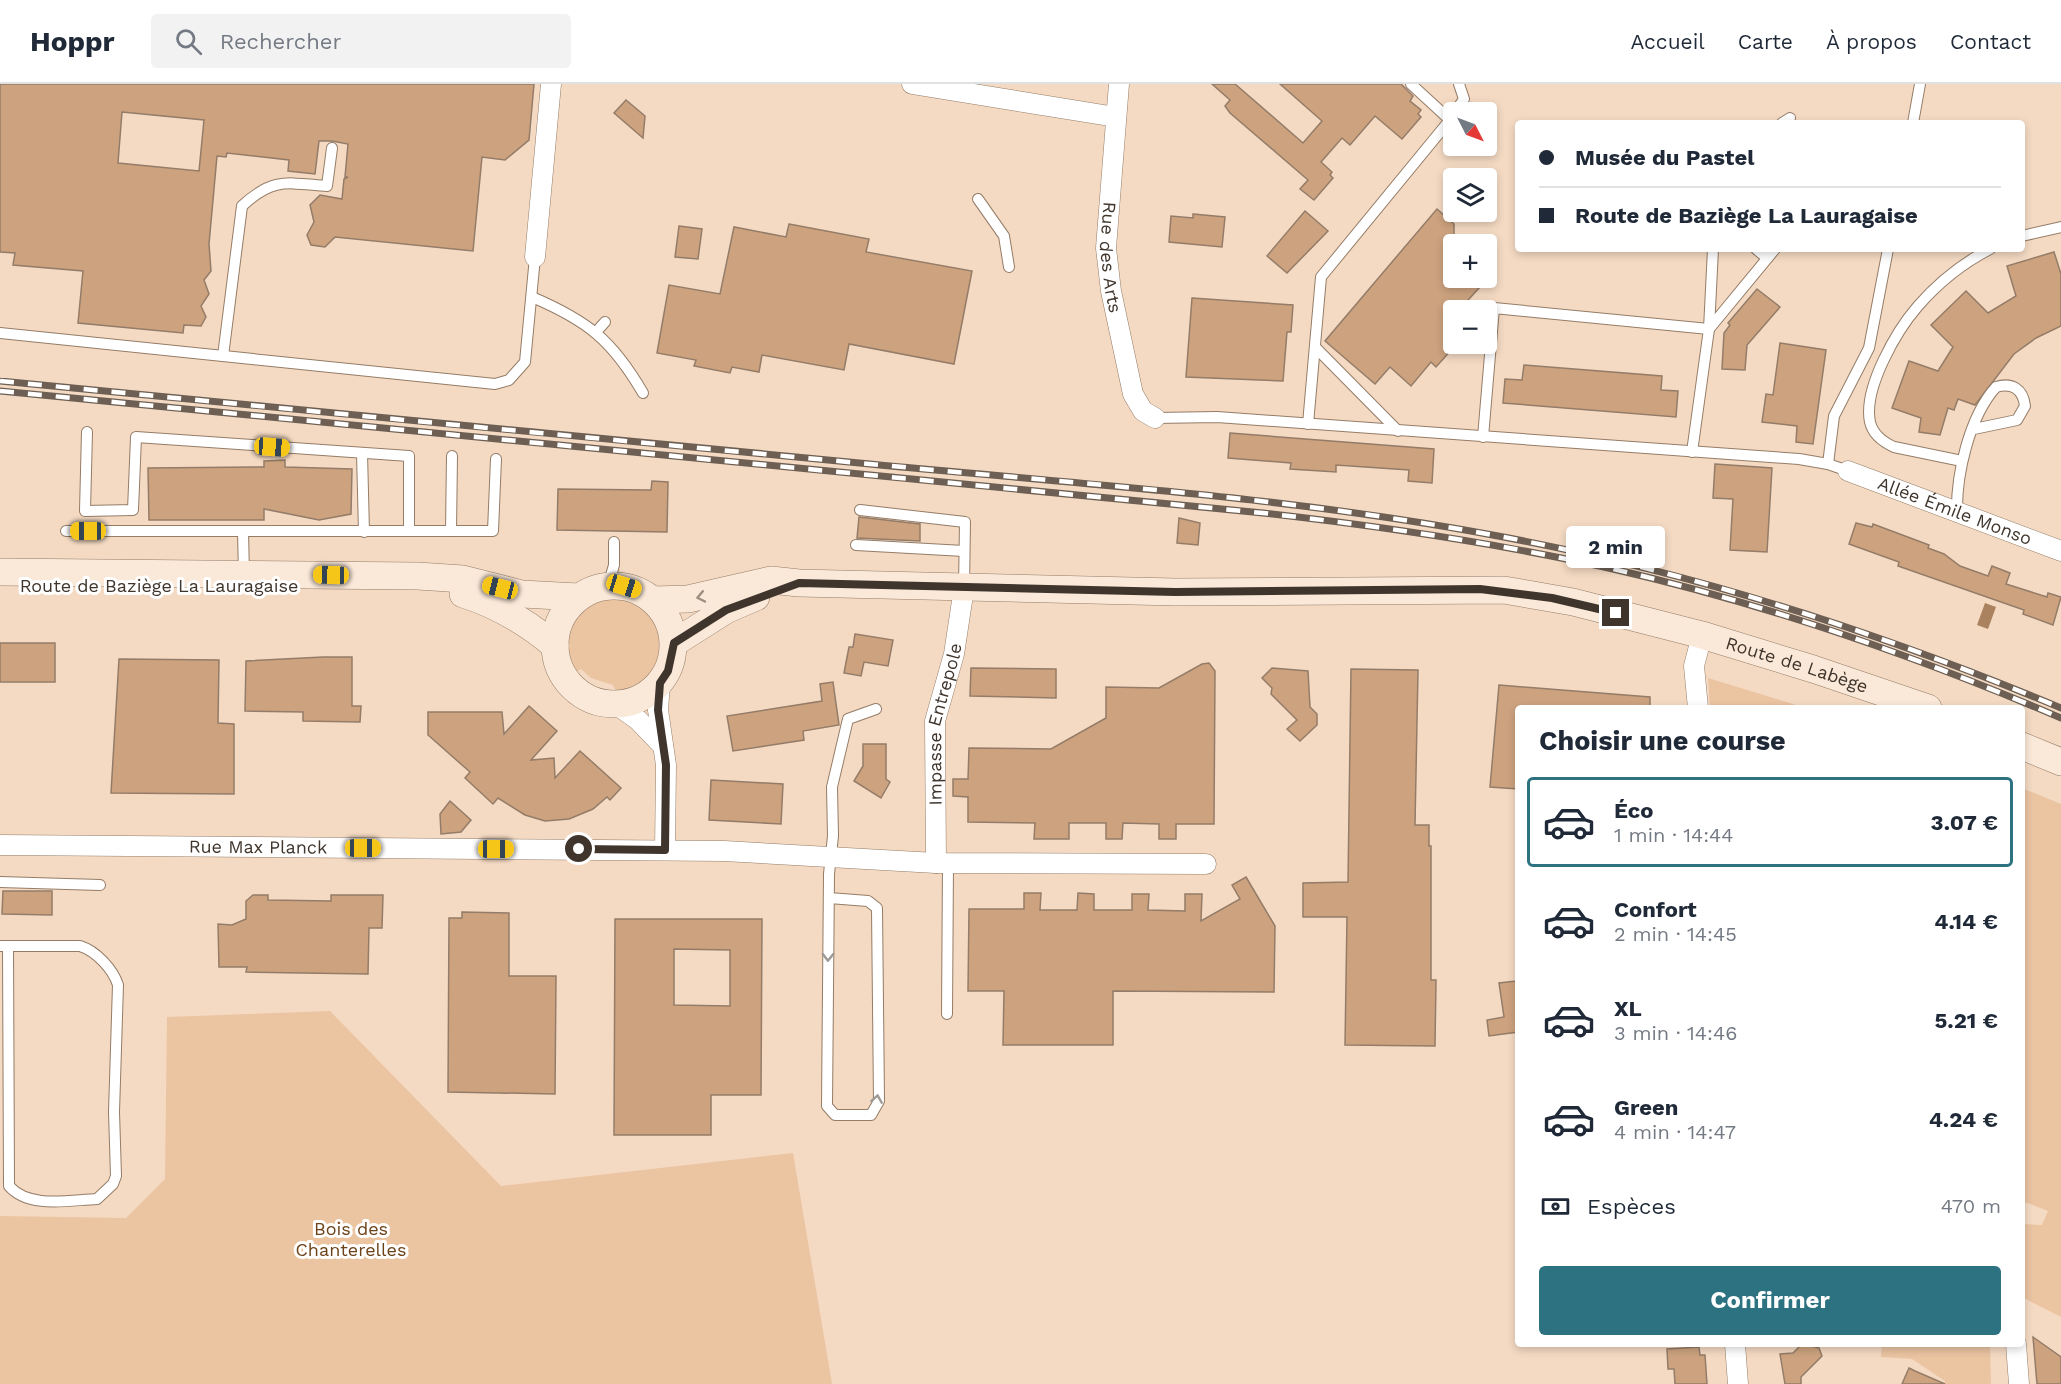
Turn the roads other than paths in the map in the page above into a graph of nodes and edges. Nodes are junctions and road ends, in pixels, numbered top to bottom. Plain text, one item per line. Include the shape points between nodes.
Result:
1 (551, 84) edge
2 (912, 84) edge
3 (1119, 84) edge
4 (1411, 84) edge
5 (1459, 84) edge
6 (1920, 84) edge
7 (1462, 102) edge
8 (1443, 108) edge
9 (1116, 117) junction
10 (1914, 120) edge
11 (1443, 128) edge
12 (332, 148) dead end
13 (978, 199) dead end
14 (2061, 227) edge
15 (2025, 235) edge
16 (1713, 252) edge
17 (1760, 252) edge
18 (1772, 252) edge
19 (1887, 252) edge
20 (1985, 252) edge
21 (535, 257) joint
22 (1767, 258) junction
23 (1009, 267) dead end
24 (532, 297) junction
25 (604, 321) dead end
26 (1709, 329) junction
27 (596, 332) junction
28 (0, 333) edge
29 (1315, 347) junction
30 (222, 356) junction
31 (643, 393) dead end
32 (1155, 418) joint
33 (1308, 424) junction
34 (1974, 429) junction
35 (1398, 431) junction
36 (87, 432) dead end
37 (1483, 437) junction
38 (1692, 452) junction
39 (362, 453) junction
40 (452, 456) dead end
41 (496, 459) dead end
42 (1962, 461) junction
43 (1828, 464) junction
44 (1848, 471) joint
45 (860, 510) dead end
46 (1957, 514) junction
47 (66, 531) dead end
48 (409, 531) junction
49 (451, 531) junction
50 (243, 532) junction
51 (364, 532) junction
52 (614, 542) dead end
53 (856, 545) dead end
54 (964, 551) junction
55 (2061, 551) edge
56 (0, 572) edge
57 (244, 574) junction
58 (799, 583) junction
59 (0, 585) edge
60 (608, 586) junction
61 (964, 588) junction
62 (578, 597) junction
63 (653, 600) junction
64 (1702, 635) junction
65 (674, 643) junction
66 (555, 646) junction
67 (660, 683) junction
68 (617, 705) junction
69 (1698, 705) edge
70 (1919, 705) edge
71 (876, 709) dead end
72 (663, 746) junction
73 (2025, 747) edge
74 (2061, 762) edge
75 (0, 845) edge
76 (665, 850) junction
77 (831, 859) junction
78 (942, 864) junction
79 (1206, 864) dead end
80 (0, 882) edge
81 (100, 885) dead end
82 (829, 898) junction
83 (4, 946) edge
84 (947, 1014) dead end
85 (4, 1020) edge
86 (4, 1076) edge
87 (1735, 1347) edge
88 (2016, 1347) edge
89 (1738, 1384) edge
90 (2019, 1384) edge

1 - 21 street
2 - 9 street
3 - 9 street, Rue des Arts
4 - 8 lane
5 - 7 lane
6 - 10 lane
9 - 32 street, Rue des Arts via 1106,248 1108,272 1133,394 1143,411
11 - 29 lane via 1322,278
12 - 30 lane via 327,186 275,183 242,206
13 - 23 lane via 1004,236
14 - 15 lane
16 - 26 lane
17 - 22 lane
18 - 22 lane
19 - 43 lane via 1869,348 1834,416
20 - 42 lane via 1958,269 1918,306 1902,328 1879,375 1869,410 1870,423 1884,442
21 - 24 lane
22 - 26 lane
24 - 27 lane via 579,319
24 - 30 lane via 525,362 509,380 495,384
25 - 27 lane
26 - 37 lane via 1494,308
26 - 38 lane
27 - 31 lane via 623,360
28 - 30 lane
29 - 33 lane
29 - 35 lane
32 - 33 lane via 1217,417
33 - 35 lane
34 - 34 lane via 1996,387 2012,385 2019,390 2025,406 2017,420
34 - 42 lane
35 - 37 lane
36 - 39 lane via 86,512 133,510 136,437
37 - 38 lane
38 - 43 lane
39 - 48 lane via 409,456
39 - 51 lane
40 - 49 lane
41 - 49 lane via 494,531
42 - 46 lane
43 - 44 lane
44 - 46 street, Allée Émile Monso
45 - 54 lane via 965,522
46 - 55 street, Allée Émile Monso
47 - 50 lane
48 - 49 lane
48 - 51 lane
50 - 51 lane
50 - 57 lane
52 - 60 lane via 614,566
53 - 54 lane
54 - 61 lane
56 - 57 main road, Route de Baziège La Lauragaise
57 - 62 main road, Route de Baziège La Lauragaise via 463,579 522,594
58 - 61 main road
58 -> 63 main road via 771,580 688,599
58 - 65 main road via 726,610
59 - 66 main road, Route de Baziège La Lauragaise via 453,591 491,603 530,625
60 - 62 main road
60 - 63 main road via 624,586
61 - 64 main road via 1197,592 1504,590 1573,602
61 - 78 street, Impasse Entrepole via 954,654 935,721
62 - 66 main road via 561,619
63 - 65 main road via 664,612
64 - 69 street via 1694,666
64 - 70 main road, Route de Labège
65 - 67 main road via 668,671
66 - 68 main road via 558,665 574,688 598,702
67 - 68 main road via 633,702
67 - 72 street via 658,710
68 - 72 street
71 - 77 lane via 853,716 846,726 831,794
72 - 76 street
73 - 74 main road
75 - 76 street, Rue Max Planck
76 - 77 street
77 - 78 street
77 - 82 lane
78 - 79 street
78 - 84 lane
80 - 81 lane
82 -> 82 lane via 827,1106 835,1115 863,1117 871,1114 879,1101 877,908 868,901
83 - 85 lane
83 - 86 lane via 80,946 90,949 115,976 116,1176 97,1199 28,1199 9,1186
85 - 86 lane
87 - 89 street
88 - 90 street

